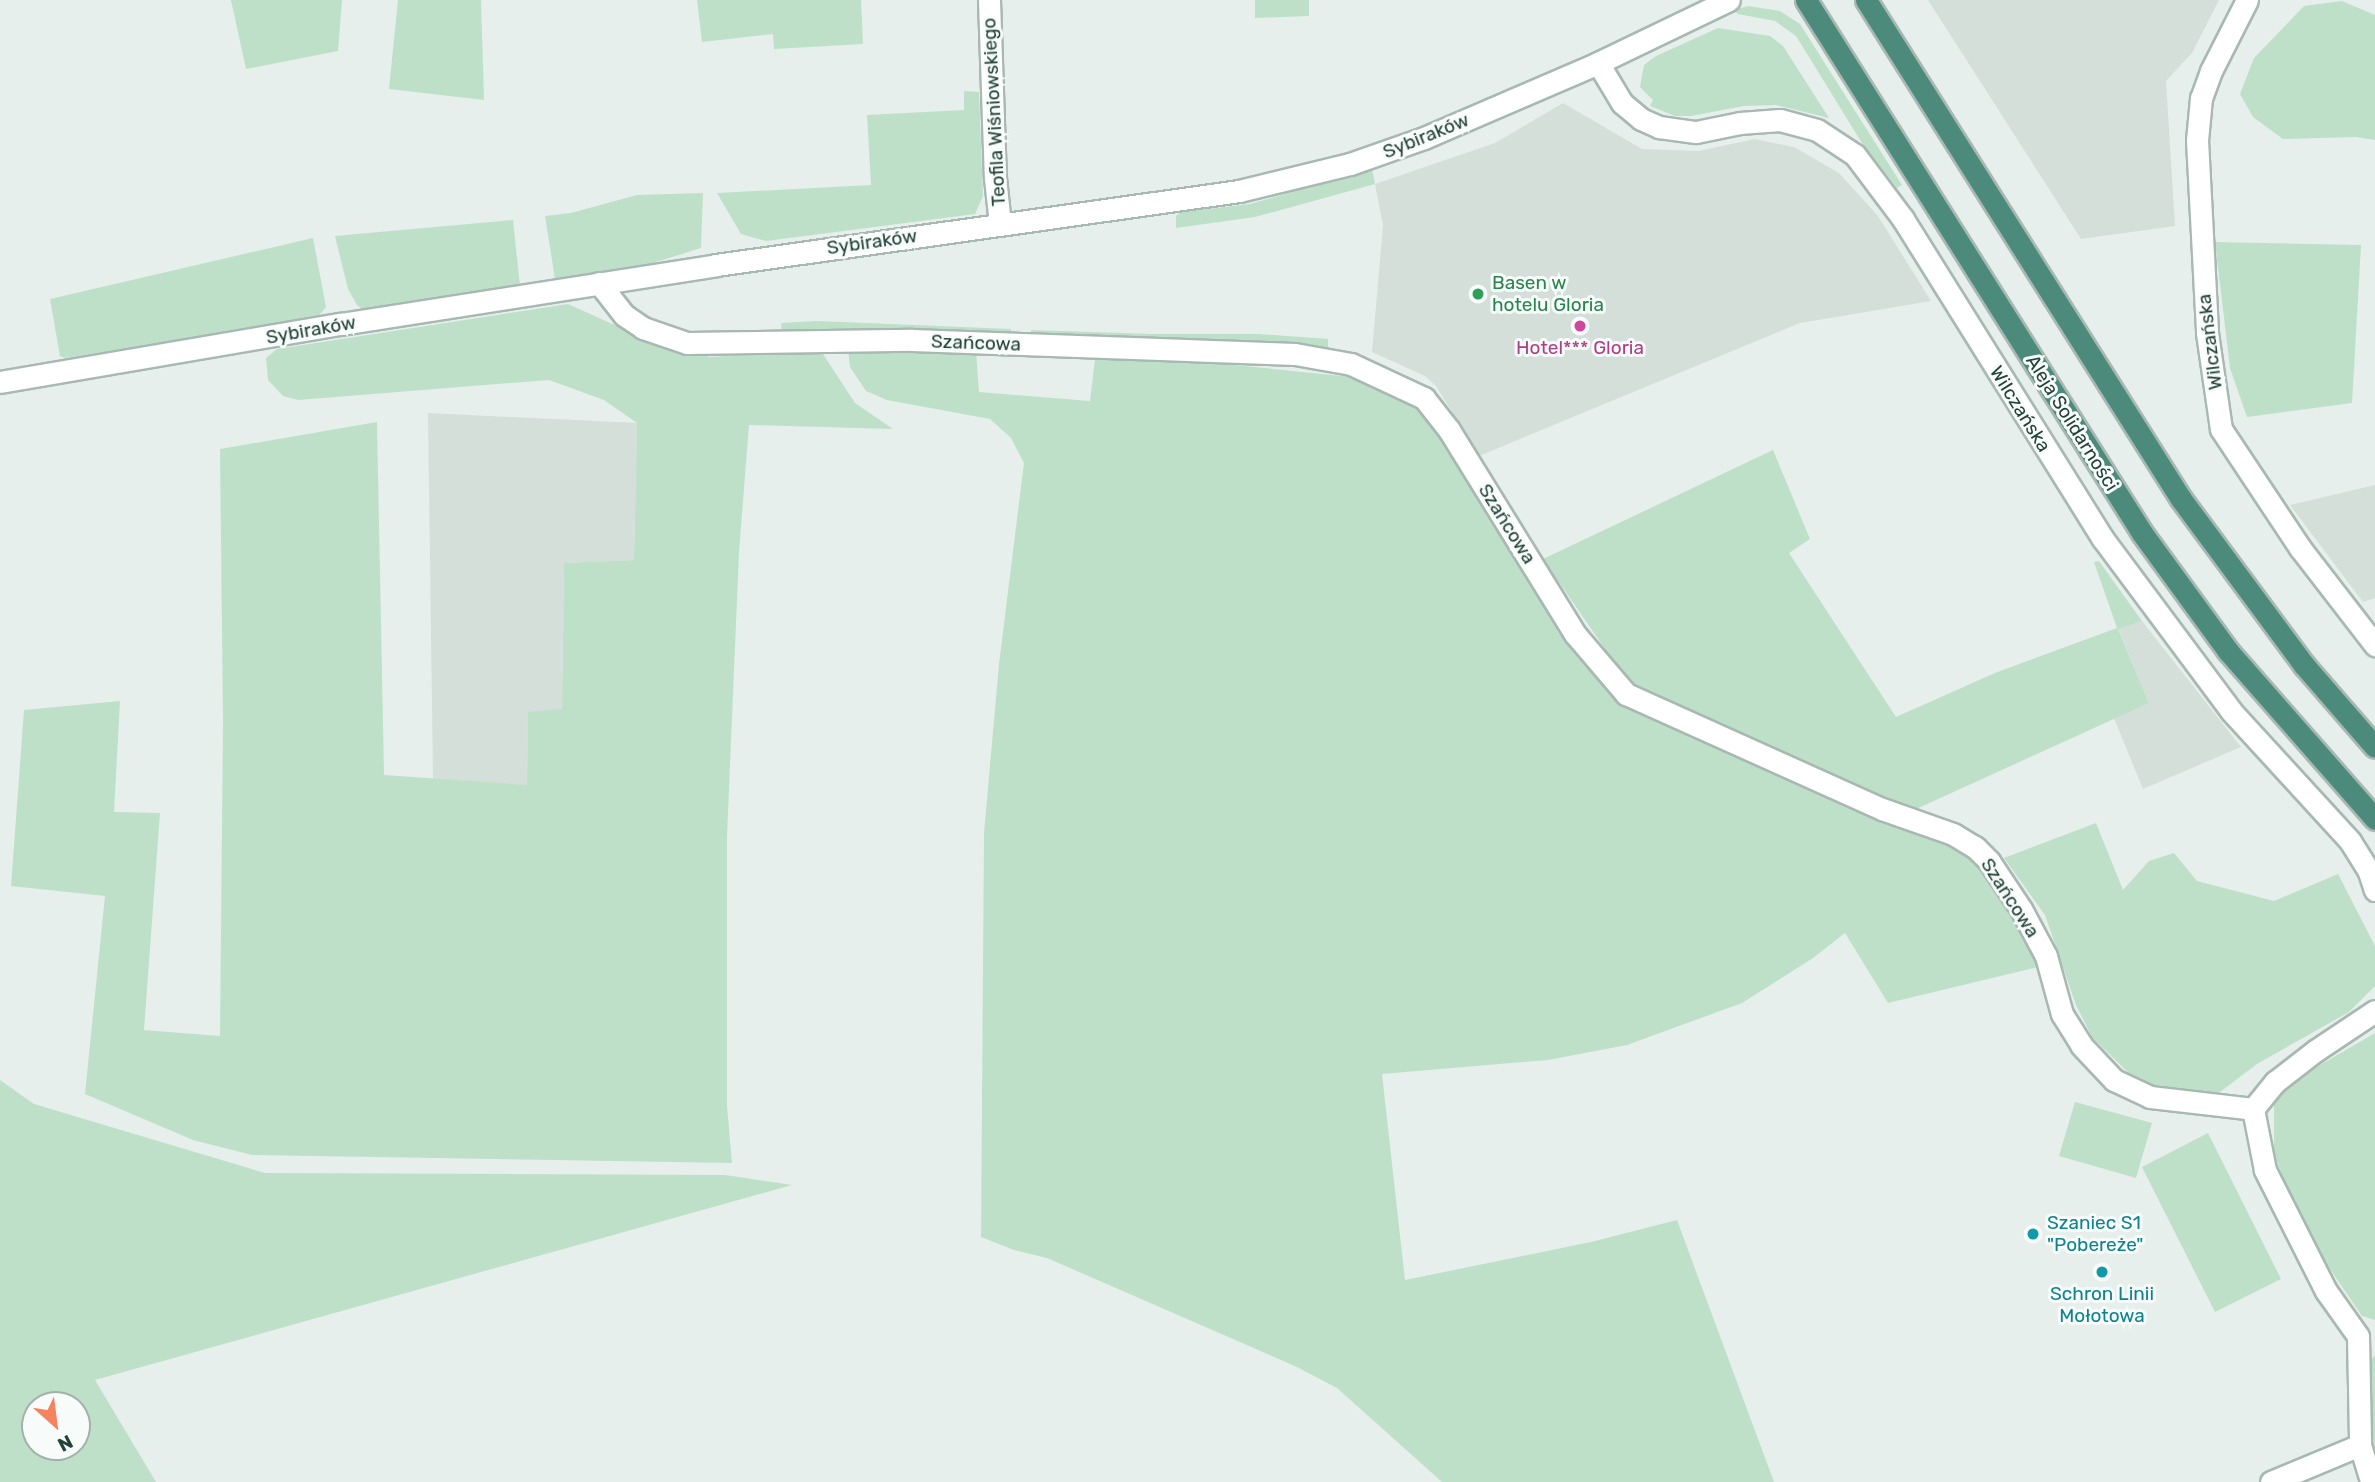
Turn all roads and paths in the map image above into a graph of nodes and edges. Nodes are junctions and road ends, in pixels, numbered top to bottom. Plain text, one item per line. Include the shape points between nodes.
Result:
1 (989, 0) edge
2 (1806, 0) edge
3 (1866, 0) edge
4 (2247, 0) edge
5 (1721, 2) edge
6 (1598, 63) junction
7 (1000, 224) junction
8 (599, 284) junction
9 (0, 382) edge
10 (2375, 645) edge
11 (2375, 747) edge
12 (2375, 819) edge
13 (2375, 890) edge
14 (2375, 1011) edge
15 (2253, 1109) junction
16 (2367, 1335) edge
17 (2360, 1444) junction
18 (2271, 1482) edge
19 (2371, 1482) edge

1 - 7 street, Teofila Wiśniowskiego
2 - 12 highway, Aleja Solidarności via 2142,533 2228,651
3 - 11 highway via 2181,499 2304,665
4 - 10 street, Wilczańska via 2211,71 2197,140 2207,332 2221,429 2300,548
5 - 6 street, Sybiraków
6 - 7 street, Sybiraków via 1400,148 1301,178
6 - 13 street, WiIczańska via 1622,103 1659,127 1696,132 1780,120 1817,130 1854,155 1903,219 2103,539 2231,711 2350,841
7 - 8 street, Sybiraków
8 - 9 street, Sybiraków
8 - 15 street, Szańcowa via 624,315 643,328 687,343 912,341 1295,354 1351,364 1424,398 1449,430 1575,634 1626,694 1882,809 1976,846 2021,909 2046,956 2062,1014 2081,1045 2114,1080 2150,1097
14 - 15 street via 2275,1082
15 - 16 street via 2266,1170 2326,1291
16 - 17 street
17 - 18 street
17 - 19 street

